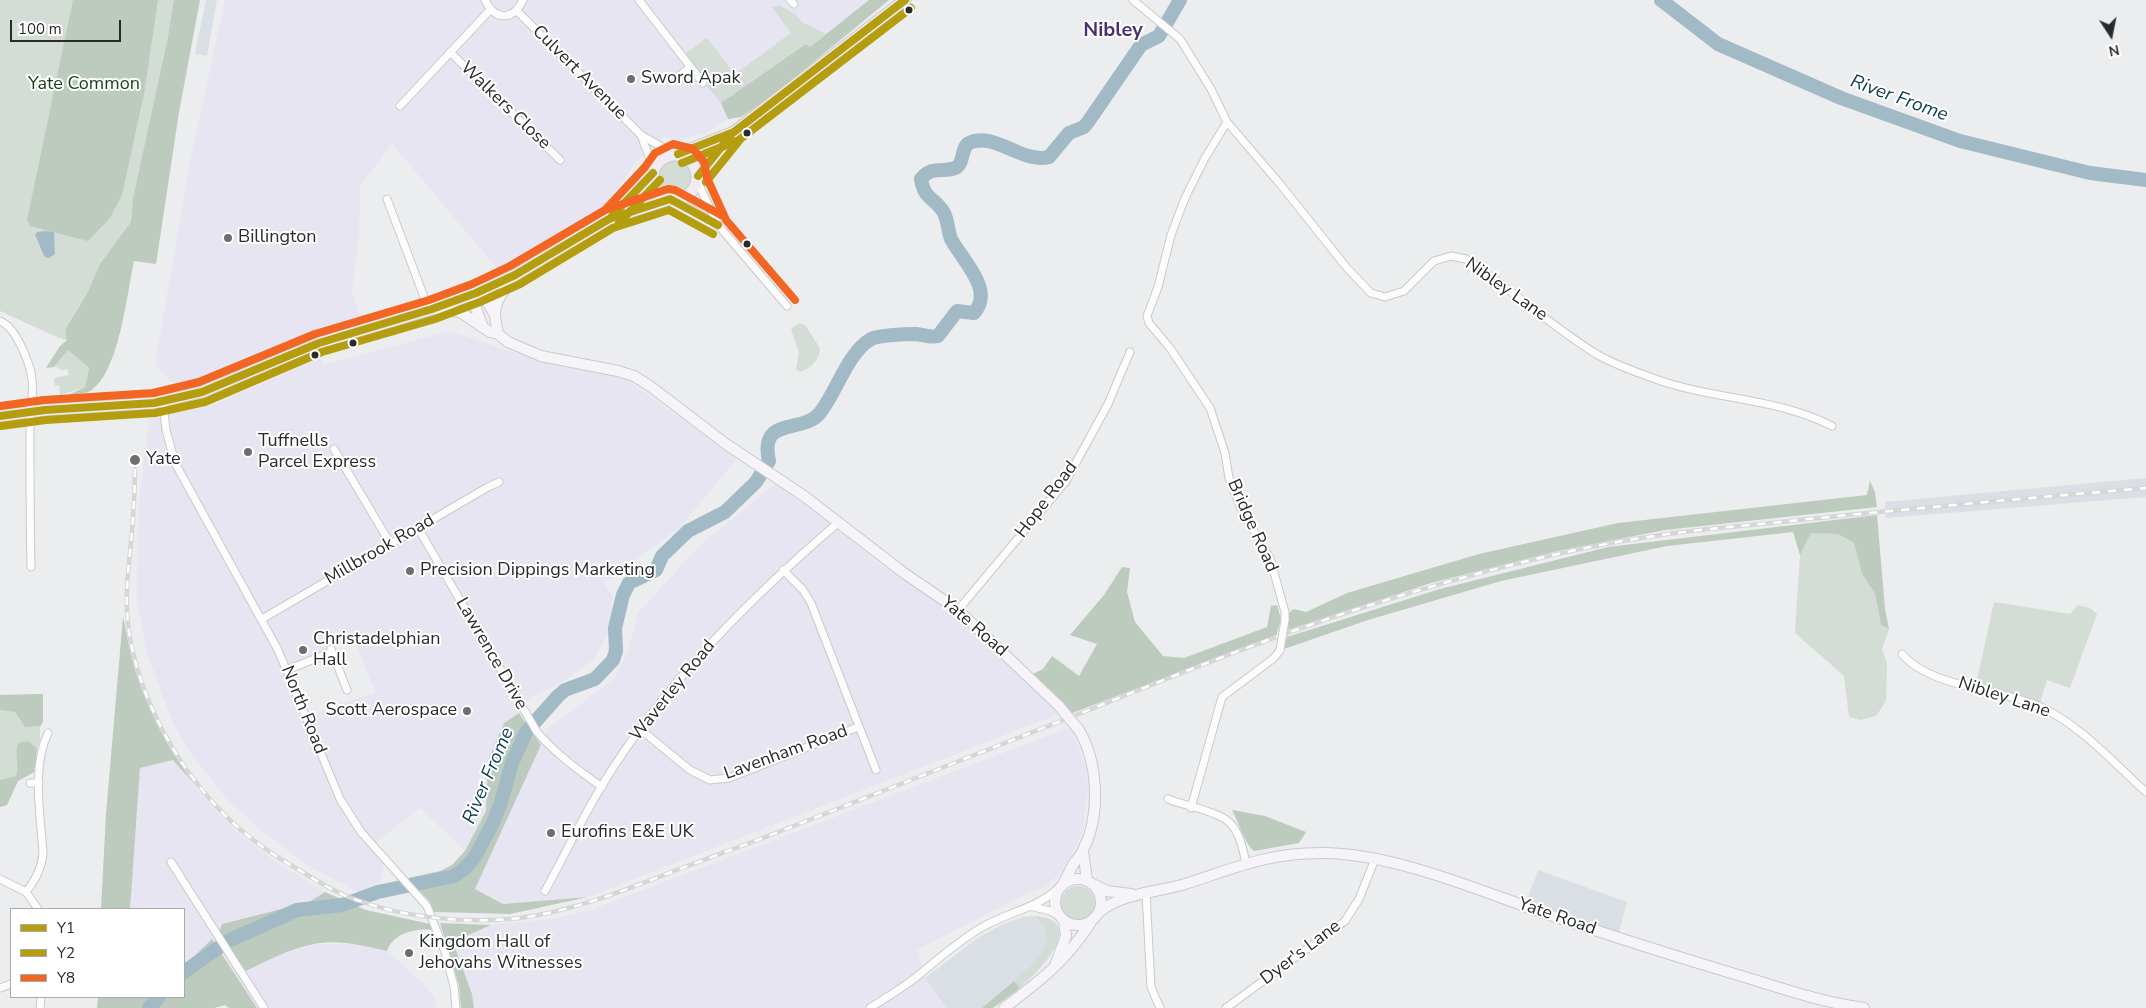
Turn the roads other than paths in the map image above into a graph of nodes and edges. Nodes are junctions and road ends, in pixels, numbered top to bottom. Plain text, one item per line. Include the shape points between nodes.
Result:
1 (485, 0) edge
2 (523, 0) edge
3 (639, 0) edge
4 (905, 0) edge
5 (1133, 0) edge
6 (490, 10) junction
7 (517, 11) junction
8 (450, 52) junction
9 (690, 67) junction
10 (678, 76) dead end
11 (703, 83) dead end
12 (400, 106) dead end
13 (1227, 122) junction
14 (734, 132) junction
15 (640, 135) junction
16 (676, 154) junction
17 (560, 160) dead end
18 (653, 171) junction
19 (697, 179) junction
20 (672, 199) junction
21 (387, 200) dead end
22 (609, 220) junction
23 (718, 224) junction
24 (515, 275) junction
25 (476, 293) junction
26 (787, 306) dead end
27 (430, 309) junction
28 (495, 315) junction
29 (0, 321) edge
30 (483, 328) junction
31 (498, 334) junction
32 (1130, 352) dead end
33 (155, 402) junction
34 (30, 412) junction
35 (0, 416) edge
36 (1832, 426) dead end
37 (334, 449) dead end
38 (499, 482) dead end
39 (839, 522) junction
40 (418, 528) junction
41 (390, 544) junction
42 (31, 567) dead end
43 (783, 570) junction
44 (958, 610) junction
45 (262, 619) junction
46 (1902, 654) dead end
47 (287, 670) junction
48 (347, 690) dead end
49 (858, 726) junction
50 (640, 729) junction
51 (48, 733) dead end
52 (876, 770) dead end
53 (30, 783) dead end
54 (39, 783) junction
55 (602, 787) junction
56 (2146, 792) edge
57 (1168, 799) dead end
58 (1191, 808) junction
59 (1083, 851) junction
60 (1375, 859) junction
61 (171, 862) dead end
62 (1246, 863) junction
63 (0, 879) edge
64 (1090, 882) junction
65 (1061, 887) junction
66 (545, 891) dead end
67 (26, 892) junction
68 (1146, 893) junction
69 (1134, 894) junction
70 (1030, 906) junction
71 (37, 908) edge
72 (1098, 913) junction
73 (1061, 919) junction
74 (1091, 922) junction
75 (1054, 966) junction
76 (264, 1008) edge
77 (456, 1008) edge
78 (870, 1008) edge
79 (1004, 1008) edge
80 (1160, 1008) edge
81 (1226, 1008) edge
82 (1864, 1008) edge

1 - 6 street
2 - 7 street
3 - 9 street
4 - 14 main road
5 - 13 street, Nibley Lane via 1180,40
6 - 7 street via 506,16
6 - 8 street
7 - 15 street, Culvert Avenue
8 - 12 street
8 - 17 street, Walkers Close
9 - 10 street
9 - 11 street
13 - 36 street, Nibley Lane via 1371,293 1386,297 1404,291 1434,262 1451,256 1466,259 1599,356 1652,378 1789,408
13 - 58 street, Bridge Road, bridge via 1185,198 1147,316 1210,408 1229,478 1242,511 1270,558 1285,620 1280,650 1274,658 1222,697
14 - 16 main road
14 - 19 main road
15 - 16 street, Culvert Avenue
15 - 18 street, Culvert Avenue
16 - 18 main road via 664,157
16 - 19 main road via 692,162
18 - 20 main road via 653,182 658,191
18 - 22 main road
19 - 20 main road via 695,188 686,196
19 - 23 street
20 - 22 main road
20 - 23 street
21 - 27 street
22 - 24 main road
23 - 26 street
24 - 25 main road
24 - 28 main road via 501,294
25 - 27 main road
25 - 28 main road via 483,296
25 - 30 main road via 475,305
27 - 30 main road, Yate Road via 460,312
27 - 33 main road via 327,340 202,392
28 - 31 main road
29 - 34 street via 12,330 29,365 33,381
30 - 31 main road, Yate Road
31 - 39 main road, Yate Road via 508,342 541,356 634,376 756,466
32 - 44 street, Hope Road via 1108,404 1066,481
33 - 34 main road
33 - 45 street, North Road via 175,463
34 - 35 main road
34 - 42 street
37 - 41 street
38 - 40 street, Millbrook Road
39 - 43 street, Waverley Road
39 - 44 main road, Yate Road
40 - 41 street, Millbrook Road
40 - 55 street, Lawrence Drive via 537,732 565,760
41 - 45 street, Millbrook Road
43 - 49 street, Lavenham Road via 812,603
43 - 50 street, Waverley Road via 711,643
44 - 59 main road, Yate Road, bridge via 1059,706 1079,730 1089,752 1094,796 1091,826
45 - 47 street, North Road
46 - 56 street, Nibley Lane via 1908,662 1936,676 2042,707 2063,718
47 - 48 street via 331,650
47 - 77 street, North Road via 340,799 361,832 418,894 431,913 454,986
49 - 50 street, Lavenham Road via 729,778 710,780 690,770
49 - 52 street, Lavenham Road
50 - 55 street, Waverley Road
51 - 54 street via 38,762
53 - 54 street
54 - 67 street via 42,860 38,875
55 - 66 street, Waverley Road
57 - 58 street
58 - 62 street via 1214,814 1230,823 1240,840
59 - 64 main road, Yate Road
59 - 65 main road, Yate Road
60 - 62 main road, Yate Road via 1324,853 1286,855
60 - 81 street, Dyer's Lane via 1359,899 1345,921
60 - 82 main road, Yate Road via 1461,883 1656,950 1816,998
61 - 76 street
62 - 68 main road, Yate Road
63 - 67 street
64 - 65 main road via 1078,879
64 - 69 main road, Yate Road via 1107,891
64 - 72 main road via 1100,895
65 - 70 street
65 - 73 main road via 1054,904
67 - 71 street
68 - 69 main road, Yate Road
68 - 80 street via 1151,987
69 - 72 main road, Yate Road
70 - 73 street
70 - 78 street via 980,928
72 - 74 main road
73 - 74 main road via 1077,926
73 - 75 main road via 1066,931 1065,942
74 - 75 main road via 1072,950
75 - 79 main road

